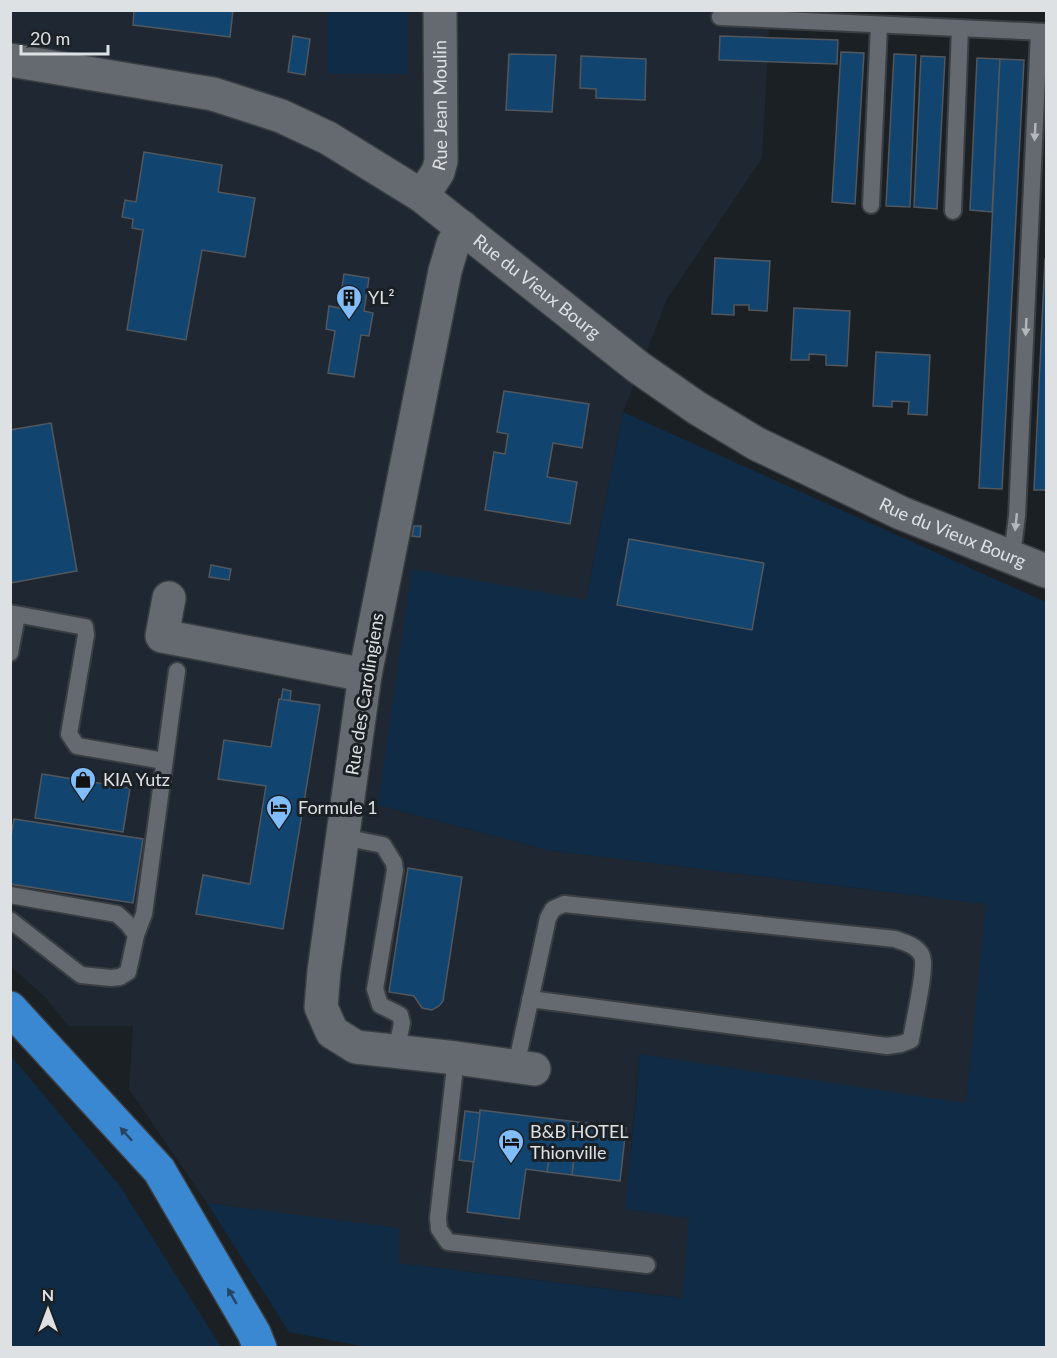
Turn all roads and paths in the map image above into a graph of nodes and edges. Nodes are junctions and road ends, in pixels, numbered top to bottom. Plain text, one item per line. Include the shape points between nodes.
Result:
1 (440, 10) edge
2 (720, 17) dead end
3 (879, 25) junction
4 (960, 28) junction
5 (1043, 32) edge
6 (10, 60) edge
7 (422, 196) junction
8 (871, 205) dead end
9 (953, 211) dead end
10 (462, 227) junction
11 (1007, 555) junction
12 (1047, 571) edge
13 (170, 598) dead end
14 (14, 614) edge
15 (10, 653) edge
16 (177, 671) dead end
17 (365, 675) junction
18 (164, 761) junction
19 (343, 837) junction
20 (10, 895) edge
21 (10, 920) edge
22 (136, 935) junction
23 (530, 999) junction
24 (10, 1008) edge
25 (396, 1052) junction
26 (456, 1058) junction
27 (525, 1068) joint
28 (647, 1265) dead end
29 (260, 1347) edge

1 - 7 street, Rue Jean Moulin via 441,161
2 - 3 lane
3 - 4 lane
3 - 8 lane
4 - 5 lane
4 - 9 lane
5 -> 11 lane via 1017,516 1014,540
6 - 7 street, Rue du Vieux Bourg via 213,94 328,138
7 - 10 street, Rue du Vieux Bourg
10 - 11 street, Rue du Vieux Bourg via 638,367 697,408 757,444 902,513
10 - 17 street, Rue des Carolingiens via 445,271
11 - 12 street, Rue du Vieux Bourg
13 - 17 street via 162,636
14 - 15 lane
14 - 18 lane via 85,627 69,734 77,746
16 - 18 lane
17 - 19 street, Rue des Carolingiens
18 - 22 lane via 144,914
19 - 25 lane via 383,845 394,863 375,989 380,1005 400,1015
19 - 25 street, Rue des Carolingiens via 321,1007 332,1032 356,1047
20 - 22 lane via 117,914
21 - 22 lane via 81,975 111,978 128,972
23 - 23 lane via 548,918 553,909 564,904 895,939 913,946 922,957 911,1040 887,1046
23 - 27 lane
29 -> 24 highway via 159,1170
25 - 26 street, Rue des Carolingiens
26 - 27 street, Rue des Carolingiens
26 - 28 lane via 438,1218 439,1229 448,1242

